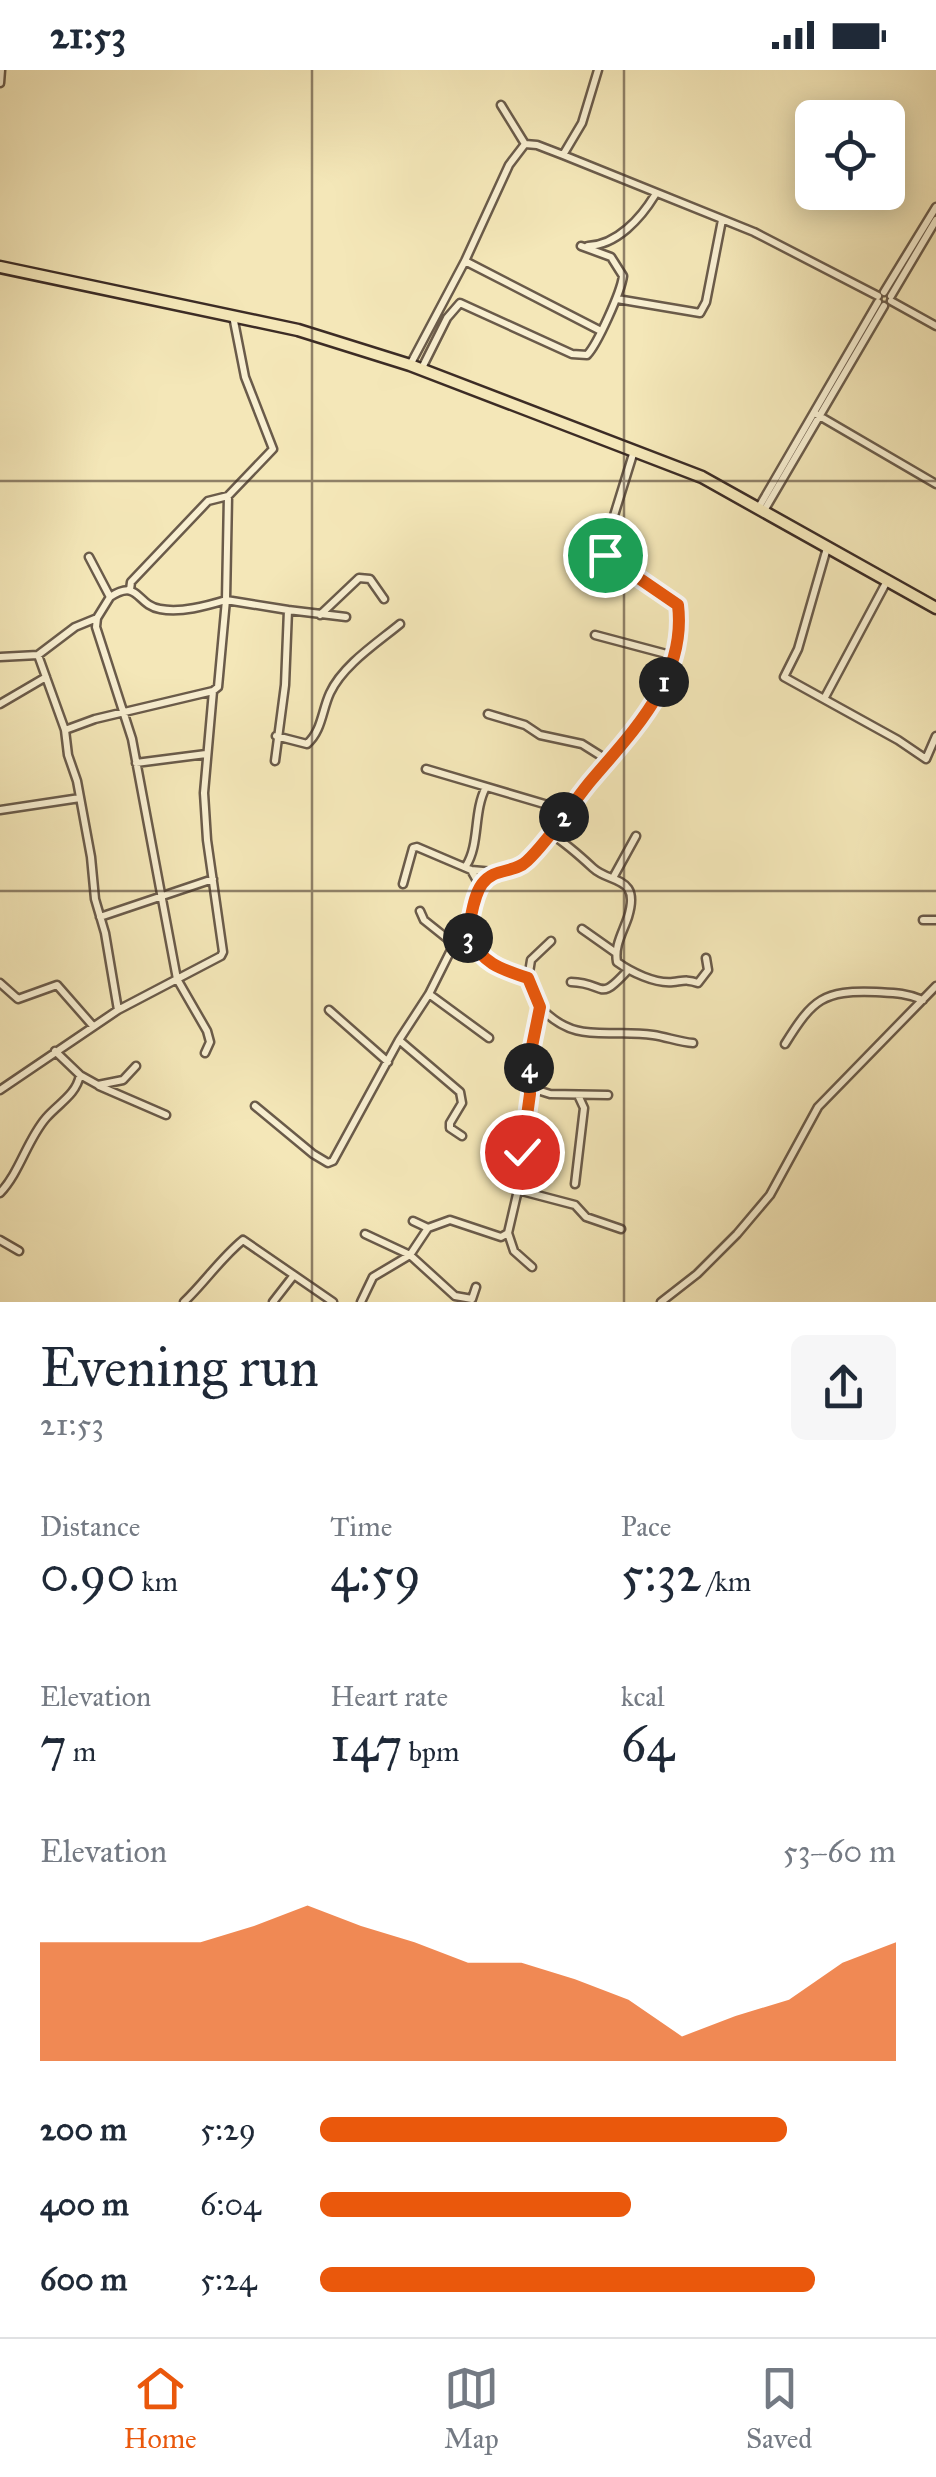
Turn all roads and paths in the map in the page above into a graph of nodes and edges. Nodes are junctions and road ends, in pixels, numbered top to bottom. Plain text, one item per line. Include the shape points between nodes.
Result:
1 (2, 70) edge
2 (598, 70) edge
3 (0, 83) edge
4 (500, 105) dead end
5 (525, 144) junction
6 (563, 155) junction
7 (655, 195) junction
8 (936, 207) edge
9 (722, 220) junction
10 (936, 220) edge
11 (465, 261) junction
12 (0, 266) edge
13 (616, 299) junction
14 (884, 299) junction
15 (233, 316) junction
16 (936, 326) edge
17 (599, 330) junction
18 (416, 367) junction
19 (817, 414) junction
20 (634, 450) junction
21 (936, 484) edge
22 (228, 496) junction
23 (762, 508) junction
24 (829, 546) junction
25 (89, 557) dead end
26 (888, 580) junction
27 (130, 590) junction
28 (110, 598) junction
29 (384, 599) dead end
30 (226, 600) junction
31 (936, 608) edge
32 (288, 610) junction
33 (320, 615) junction
34 (346, 617) dead end
35 (98, 618) junction
36 (400, 624) dead end
37 (595, 635) dead end
38 (38, 654) junction
39 (674, 656) junction
40 (0, 657) edge
41 (46, 677) junction
42 (213, 691) junction
43 (824, 699) junction
44 (0, 704) edge
45 (124, 714) junction
46 (488, 714) dead end
47 (65, 730) junction
48 (276, 736) junction
49 (936, 736) edge
50 (206, 754) junction
51 (275, 760) dead end
52 (608, 761) junction
53 (136, 763) junction
54 (426, 768) dead end
55 (486, 787) junction
56 (80, 798) junction
57 (0, 810) edge
58 (568, 811) junction
59 (550, 834) junction
60 (636, 836) dead end
61 (469, 868) junction
62 (494, 872) junction
63 (614, 876) junction
64 (213, 879) junction
65 (403, 884) dead end
66 (480, 886) junction
67 (159, 897) junction
68 (420, 911) dead end
69 (100, 916) junction
70 (923, 920) dead end
71 (936, 920) edge
72 (582, 929) dead end
73 (466, 935) junction
74 (551, 941) dead end
75 (454, 944) junction
76 (616, 953) junction
77 (706, 958) dead end
78 (628, 970) junction
79 (528, 978) junction
80 (177, 979) junction
81 (571, 982) dead end
82 (0, 984) edge
83 (936, 986) edge
84 (429, 994) junction
85 (923, 1000) junction
86 (540, 1007) junction
87 (118, 1010) junction
88 (329, 1010) dead end
89 (93, 1026) junction
90 (489, 1038) dead end
91 (399, 1040) junction
92 (692, 1043) dead end
93 (785, 1044) dead end
94 (55, 1051) junction
95 (205, 1052) dead end
96 (388, 1062) junction
97 (136, 1066) dead end
98 (80, 1075) junction
99 (124, 1080) junction
100 (98, 1085) junction
101 (530, 1088) junction
102 (0, 1090) edge
103 (120, 1092) junction
104 (578, 1095) junction
105 (608, 1095) dead end
106 (255, 1106) dead end
107 (166, 1115) dead end
108 (462, 1136) dead end
109 (575, 1184) dead end
110 (518, 1190) junction
111 (0, 1193) edge
112 (413, 1221) dead end
113 (428, 1228) junction
114 (621, 1229) dead end
115 (508, 1233) junction
116 (365, 1234) dead end
117 (0, 1240) edge
118 (19, 1251) dead end
119 (410, 1256) junction
120 (532, 1267) dead end
121 (294, 1275) junction
122 (476, 1287) dead end
123 (184, 1302) edge
124 (273, 1302) edge
125 (332, 1302) edge
126 (361, 1302) edge
127 (661, 1302) edge

1 - 3 street
2 - 6 street via 579,130
4 - 5 street
5 - 6 street
5 - 11 street
6 - 7 street
7 - 9 street
7 - 13 street via 642,216 603,245 581,246 620,266 624,276
8 - 14 street
9 - 13 street via 700,314
9 - 14 street
10 - 14 street
11 - 17 street
11 - 18 street
12 - 15 highway
13 - 17 street
14 - 16 street
14 - 19 street
15 - 18 highway
15 - 22 street via 245,377 274,449
17 - 18 street via 592,351 576,355 460,303
18 - 20 highway
19 - 21 street
19 - 23 street
20 - 23 highway
20 - 39 street via 604,551 678,605
22 - 27 street via 208,501 130,582
22 - 30 street
23 - 24 highway
24 - 26 highway
24 - 43 street via 784,677
25 - 28 street
26 - 31 highway
26 - 43 street
27 - 28 street
27 - 30 street via 154,608
28 - 35 street
29 - 33 street via 370,579 360,578
30 - 32 street
30 - 42 street
32 - 33 street
32 - 48 street
33 - 34 street
35 - 38 street
35 - 45 street
36 - 48 street via 330,692 314,738 307,744
37 - 39 street
38 - 40 street
38 - 41 street
39 - 52 street via 638,728
41 - 44 street
41 - 47 street
42 - 45 street
42 - 50 street
43 - 49 street via 926,760
45 - 47 street
45 - 53 street
46 - 52 street via 582,744
47 - 56 street
48 - 51 street
50 - 53 street
50 - 64 street
52 - 58 street
53 - 67 street
54 - 55 street
55 - 58 street
55 - 61 street
56 - 57 street
56 - 69 street
58 - 59 street
59 - 62 street via 524,865
59 - 63 street via 595,870
60 - 63 street
61 - 62 street
61 - 65 street via 413,848
61 - 66 street
62 - 66 street
63 - 76 street via 631,899
64 - 67 street
64 - 80 street via 223,952
66 - 73 street
67 - 69 street
67 - 80 street
68 - 75 street
69 - 87 street
70 - 71 street
72 - 76 street
73 - 75 street
73 - 79 street via 496,968
74 - 79 street via 532,960
75 - 84 street
76 - 78 street
77 - 78 street via 708,970 698,983 670,983
78 - 81 street via 604,991
79 - 86 street
80 - 87 street
80 - 95 street via 208,1031
82 - 89 street via 18,999 57,985
83 - 85 street
84 - 90 street
84 - 91 street
85 - 93 street via 857,989 827,996 808,1010
85 - 127 street via 818,1107 770,1195 737,1234
86 - 92 street via 576,1032 651,1034
86 - 101 street
87 - 89 street
88 - 96 street
89 - 94 street
91 - 96 street
91 - 108 street via 462,1097 450,1128
94 - 98 street
94 - 102 street
96 - 106 street via 328,1162
97 - 99 street
98 - 100 street
98 - 111 street
99 - 100 street
99 - 103 street
100 - 103 street
101 - 104 street
101 - 110 street
103 - 107 street
104 - 105 street
104 - 109 street via 584,1108
110 - 114 street via 575,1205 586,1217
110 - 115 street
112 - 113 street
113 - 115 street via 450,1220 501,1237
113 - 119 street
115 - 120 street via 514,1252
116 - 119 street
117 - 118 street
119 - 122 street via 455,1296 472,1299
119 - 126 street via 373,1277
121 - 123 street via 243,1240
121 - 124 street
121 - 125 street

